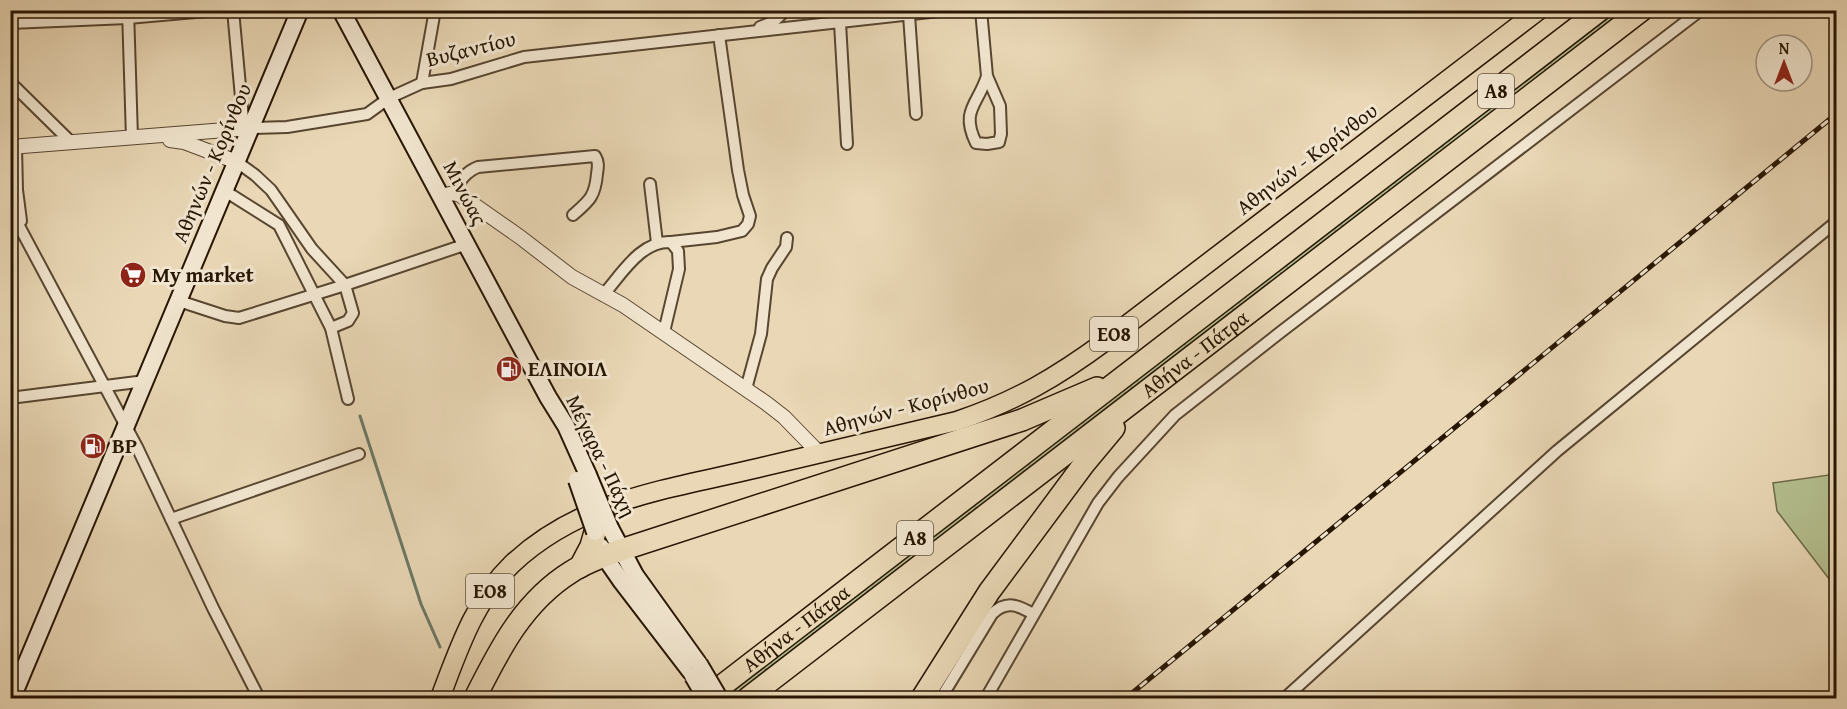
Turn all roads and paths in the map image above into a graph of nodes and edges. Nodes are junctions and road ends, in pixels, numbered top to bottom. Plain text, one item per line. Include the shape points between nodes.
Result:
1 (218, 10) edge
2 (233, 10) edge
3 (300, 10) edge
4 (341, 10) edge
5 (435, 10) edge
6 (786, 10) edge
7 (948, 10) edge
8 (981, 10) edge
9 (1539, 10) edge
10 (1600, 10) edge
11 (1642, 10) edge
12 (1701, 10) edge
13 (128, 14) edge
14 (909, 15) junction
15 (10, 23) edge
16 (840, 23) junction
17 (736, 34) junction
18 (719, 35) junction
19 (987, 76) junction
20 (10, 82) edge
21 (422, 83) junction
22 (388, 98) junction
23 (916, 114) dead end
24 (251, 129) junction
25 (219, 131) junction
26 (153, 136) junction
27 (132, 138) junction
28 (72, 142) junction
29 (847, 144) dead end
30 (13, 147) edge
31 (237, 162) junction
32 (650, 184) dead end
33 (225, 191) junction
34 (447, 195) junction
35 (10, 209) edge
36 (573, 215) dead end
37 (1836, 222) edge
38 (16, 228) edge
39 (788, 238) dead end
40 (671, 242) junction
41 (657, 243) junction
42 (466, 244) junction
43 (345, 285) junction
44 (314, 295) junction
45 (603, 295) junction
46 (179, 301) junction
47 (331, 328) junction
48 (664, 332) junction
49 (1124, 377) junction
50 (145, 381) junction
51 (104, 386) junction
52 (746, 389) junction
53 (548, 397) joint
54 (10, 398) edge
55 (348, 399) dead end
56 (1132, 403) junction
57 (126, 426) junction
58 (359, 454) dead end
59 (820, 454) junction
60 (171, 519) junction
61 (603, 530) junction
62 (613, 553) junction
63 (580, 567) junction
64 (1033, 614) junction
65 (695, 668) junction
66 (12, 699) edge
67 (259, 699) edge
68 (440, 699) edge
69 (475, 699) edge
70 (706, 699) edge
71 (719, 699) edge
72 (748, 699) edge
73 (922, 699) edge
74 (941, 699) edge
75 (986, 699) edge
76 (1285, 699) edge

1 - 13 street
2 - 25 street via 243,119 242,124
3 - 24 main road, Αθηνών - Κορίνθου
4 - 22 main road, Μινώας
5 - 21 street
6 - 17 street via 772,22
7 - 14 street, Βυζαντίου
8 - 19 street
9 - 59 main road, Αθηνών - Κορίνθου / ΕΟ8 via 1072,366 995,408
10 - 49 highway, Αθήνα - Πάτρα / Α8
11 - 56 highway, Αθήνα - Πάτρα / Α8
12 - 64 street via 1175,416 1098,503
13 - 15 street
13 - 27 street
14 - 16 street, Βυζαντίου
14 - 23 street
16 - 17 street, Βυζαντίου
16 - 29 street
17 - 18 street, Βυζαντίου
18 - 21 street, Βυζαντίου via 524,57 451,79
18 - 40 street via 749,220 742,231
19 - 19 street via 969,114 968,126 976,142 987,144 999,142 1001,134 1000,106
20 - 28 street
21 - 22 street, Βυζαντίου
22 - 24 street, Βυζαντίου via 367,114
22 - 34 main road, Μινώας
24 - 25 street, Βυζαντίου
24 - 31 main road, Αθηνών - Κορίνθου
25 - 26 street, Βυζαντίου
26 - 27 street, Βυζαντίου
26 - 31 street via 184,142
27 - 28 street, Βυζαντίου
28 - 30 street, Βυζαντίου
30 - 38 street
31 - 33 main road, Αθηνών - Κορίνθου
31 - 43 street via 271,190 312,249
32 - 41 street
33 - 44 street via 279,225
33 - 46 main road, Αθηνών - Κορίνθου
34 - 36 street via 469,170 478,167 595,156 596,188 590,200
34 - 42 main road, Μινώας
34 - 45 street via 460,195 572,277
35 - 38 street
37 - 76 street via 1557,451
38 - 51 street
39 - 52 street via 767,279 761,334
40 - 41 street
40 - 48 street via 678,251 679,269
41 - 45 street via 639,254
42 - 43 street
42 - 53 main road, Μινώας
43 - 44 street
43 - 47 street via 353,313 348,321
44 - 46 street via 239,318
44 - 47 street
45 - 48 street
46 - 50 main road, Αθηνών - Κορίνθου
47 - 55 street
48 - 52 street
49 - 62 highway via 1022,420
49 - 70 highway, Αθήνα - Πάτρα / Α8
50 - 51 street
50 - 57 main road, Αθηνών - Κορίνθου
51 - 54 street
51 - 57 street
52 - 59 street via 784,417
53 - 61 main road, Μέγαρα - Πάχη, bridge via 567,426
56 - 72 highway, Αθήνα - Πάτρα / Α8
56 - 73 highway via 989,592
57 - 60 street
57 - 66 main road, Αθηνών - Κορίνθου
58 - 60 street
59 - 68 main road, Αθηνών - Κορίνθου / ΕΟ8 via 613,503 557,530 511,565 494,585 464,634
60 - 67 street
61 - 62 main road, Μέγαρα - Πάχη
61 - 63 highway
62 - 63 highway
62 - 65 main road, Μέγαρα - Πάχη
63 - 69 highway via 556,583 517,622
64 - 74 street via 1018,605 998,608
64 - 75 street
65 - 70 main road, Μέγαρα - Πάχη, bridge
65 - 71 main road, Μέγαρα - Πάχη, bridge

